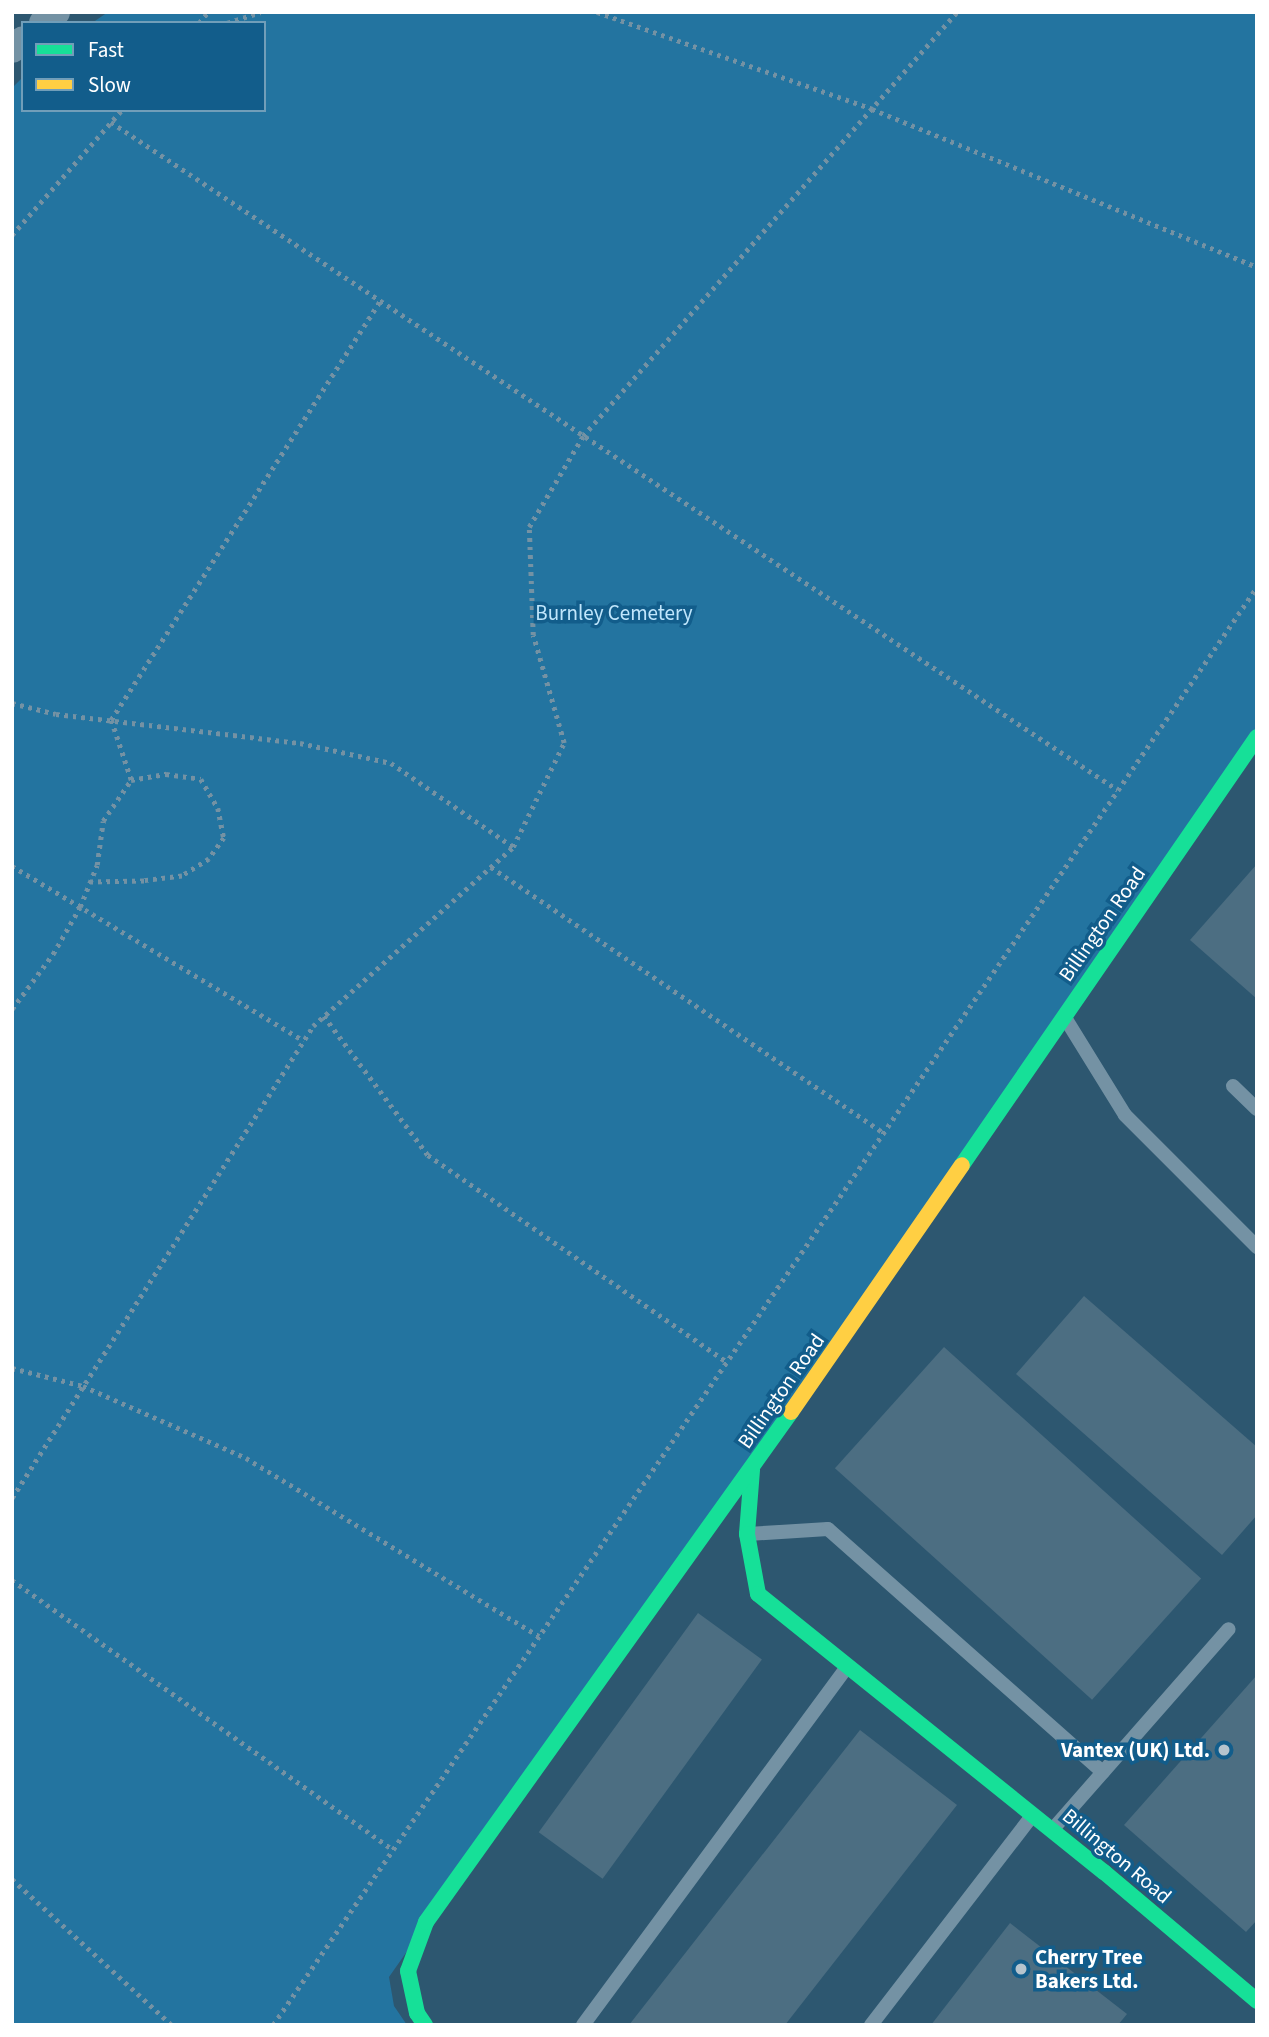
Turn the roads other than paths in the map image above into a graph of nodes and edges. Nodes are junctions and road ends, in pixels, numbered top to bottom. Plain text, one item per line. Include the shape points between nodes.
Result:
1 (1257, 737) edge
2 (1064, 1017) junction
3 (1233, 1086) dead end
4 (1257, 1109) edge
5 (1257, 1247) edge
6 (753, 1468) junction
7 (747, 1534) junction
8 (1229, 1629) dead end
9 (848, 1666) junction
10 (1103, 1772) junction
11 (1034, 1815) junction
12 (1052, 1830) junction
13 (1257, 2001) edge
14 (425, 2025) edge
15 (583, 2025) edge
16 (871, 2025) edge

1 - 2 street, Billington Road
2 - 5 lane via 1125,1115
2 - 6 street, Billington Road
3 - 4 lane
6 - 7 street, Billington Road
6 - 14 street via 426,1922 408,1971 417,2013
7 - 9 street, Billington Road via 758,1594
7 - 10 lane via 828,1528
8 - 10 lane
9 - 11 street, Billington Road
9 - 15 lane
10 - 12 lane
11 - 12 street, Billington Road
11 - 16 lane
12 - 13 street, Billington Road

